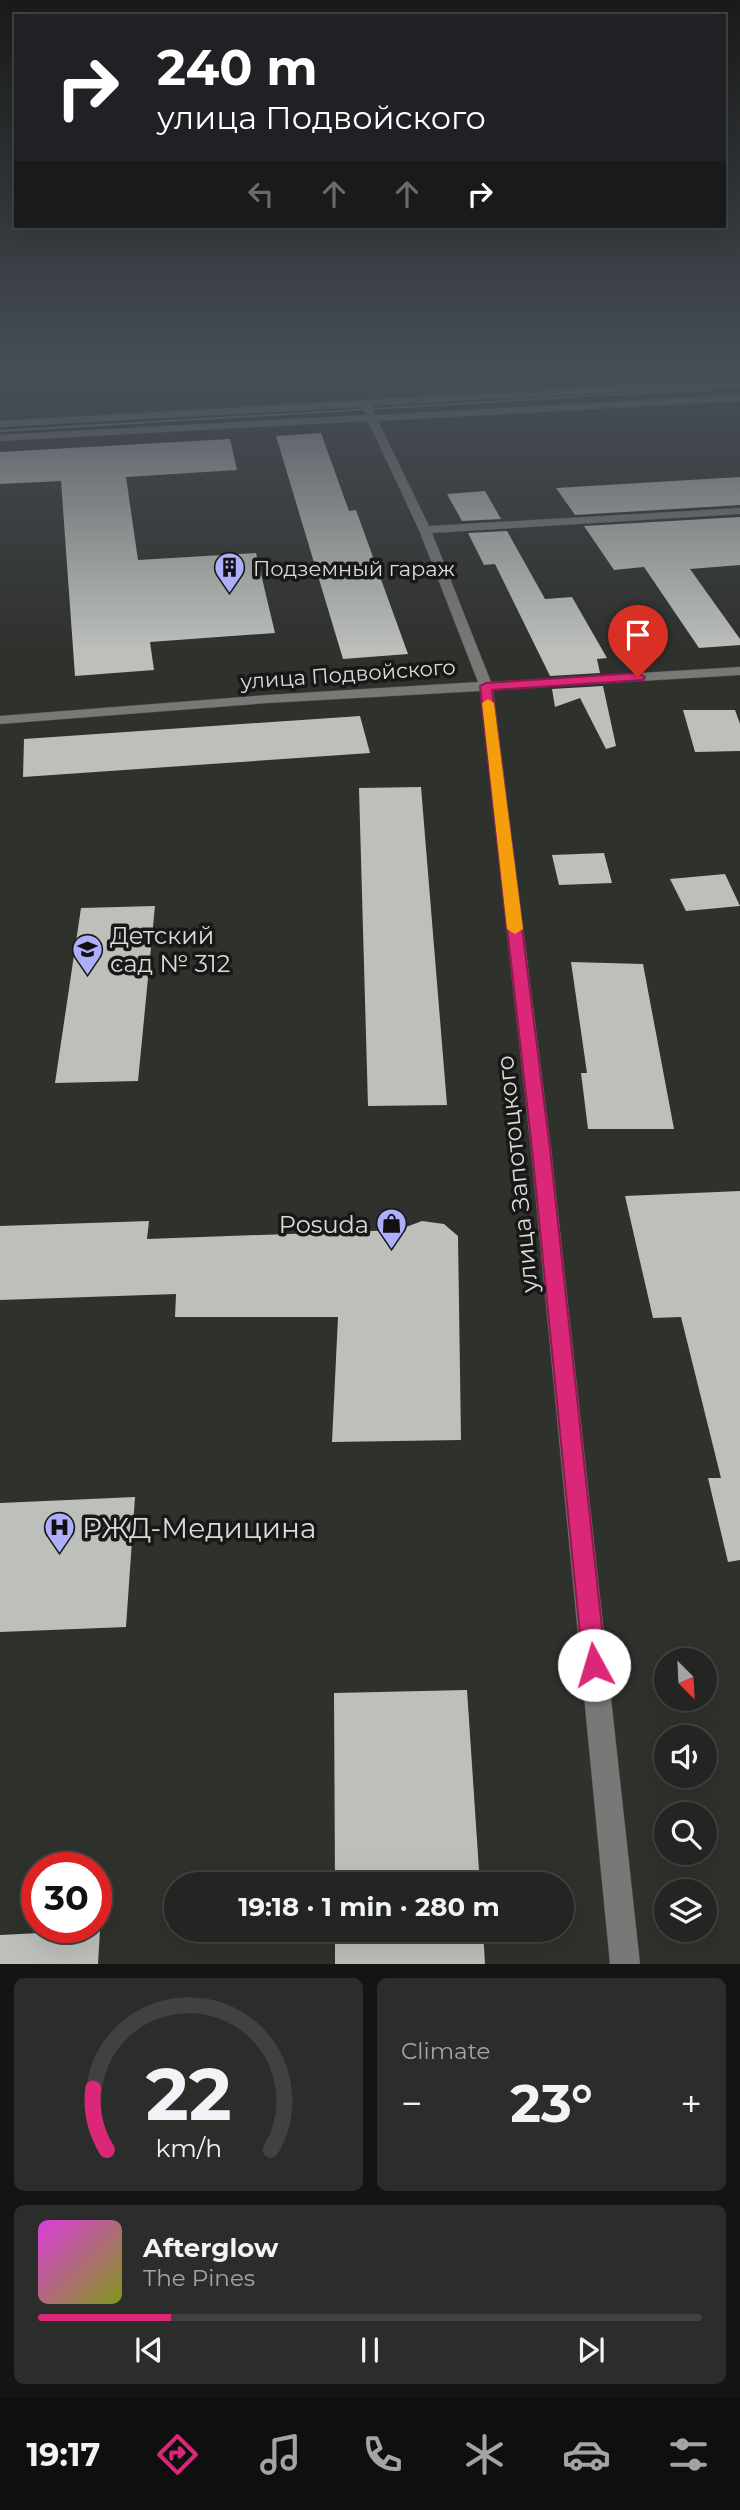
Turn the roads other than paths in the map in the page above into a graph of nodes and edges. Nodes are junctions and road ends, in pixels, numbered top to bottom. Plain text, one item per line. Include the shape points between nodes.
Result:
1 (395, 467) edge
2 (740, 511) edge
3 (425, 530) junction
4 (740, 671) edge
5 (486, 686) junction
6 (0, 720) edge
7 (625, 1964) edge

1 - 3 street, улица Запотоцкого
2 - 3 street
3 - 5 street, улица Запотоцкого
4 - 5 street, улица Подвойского
5 - 6 street, улица Подвойского
5 - 7 street, улица Запотоцкого via 541,1149

